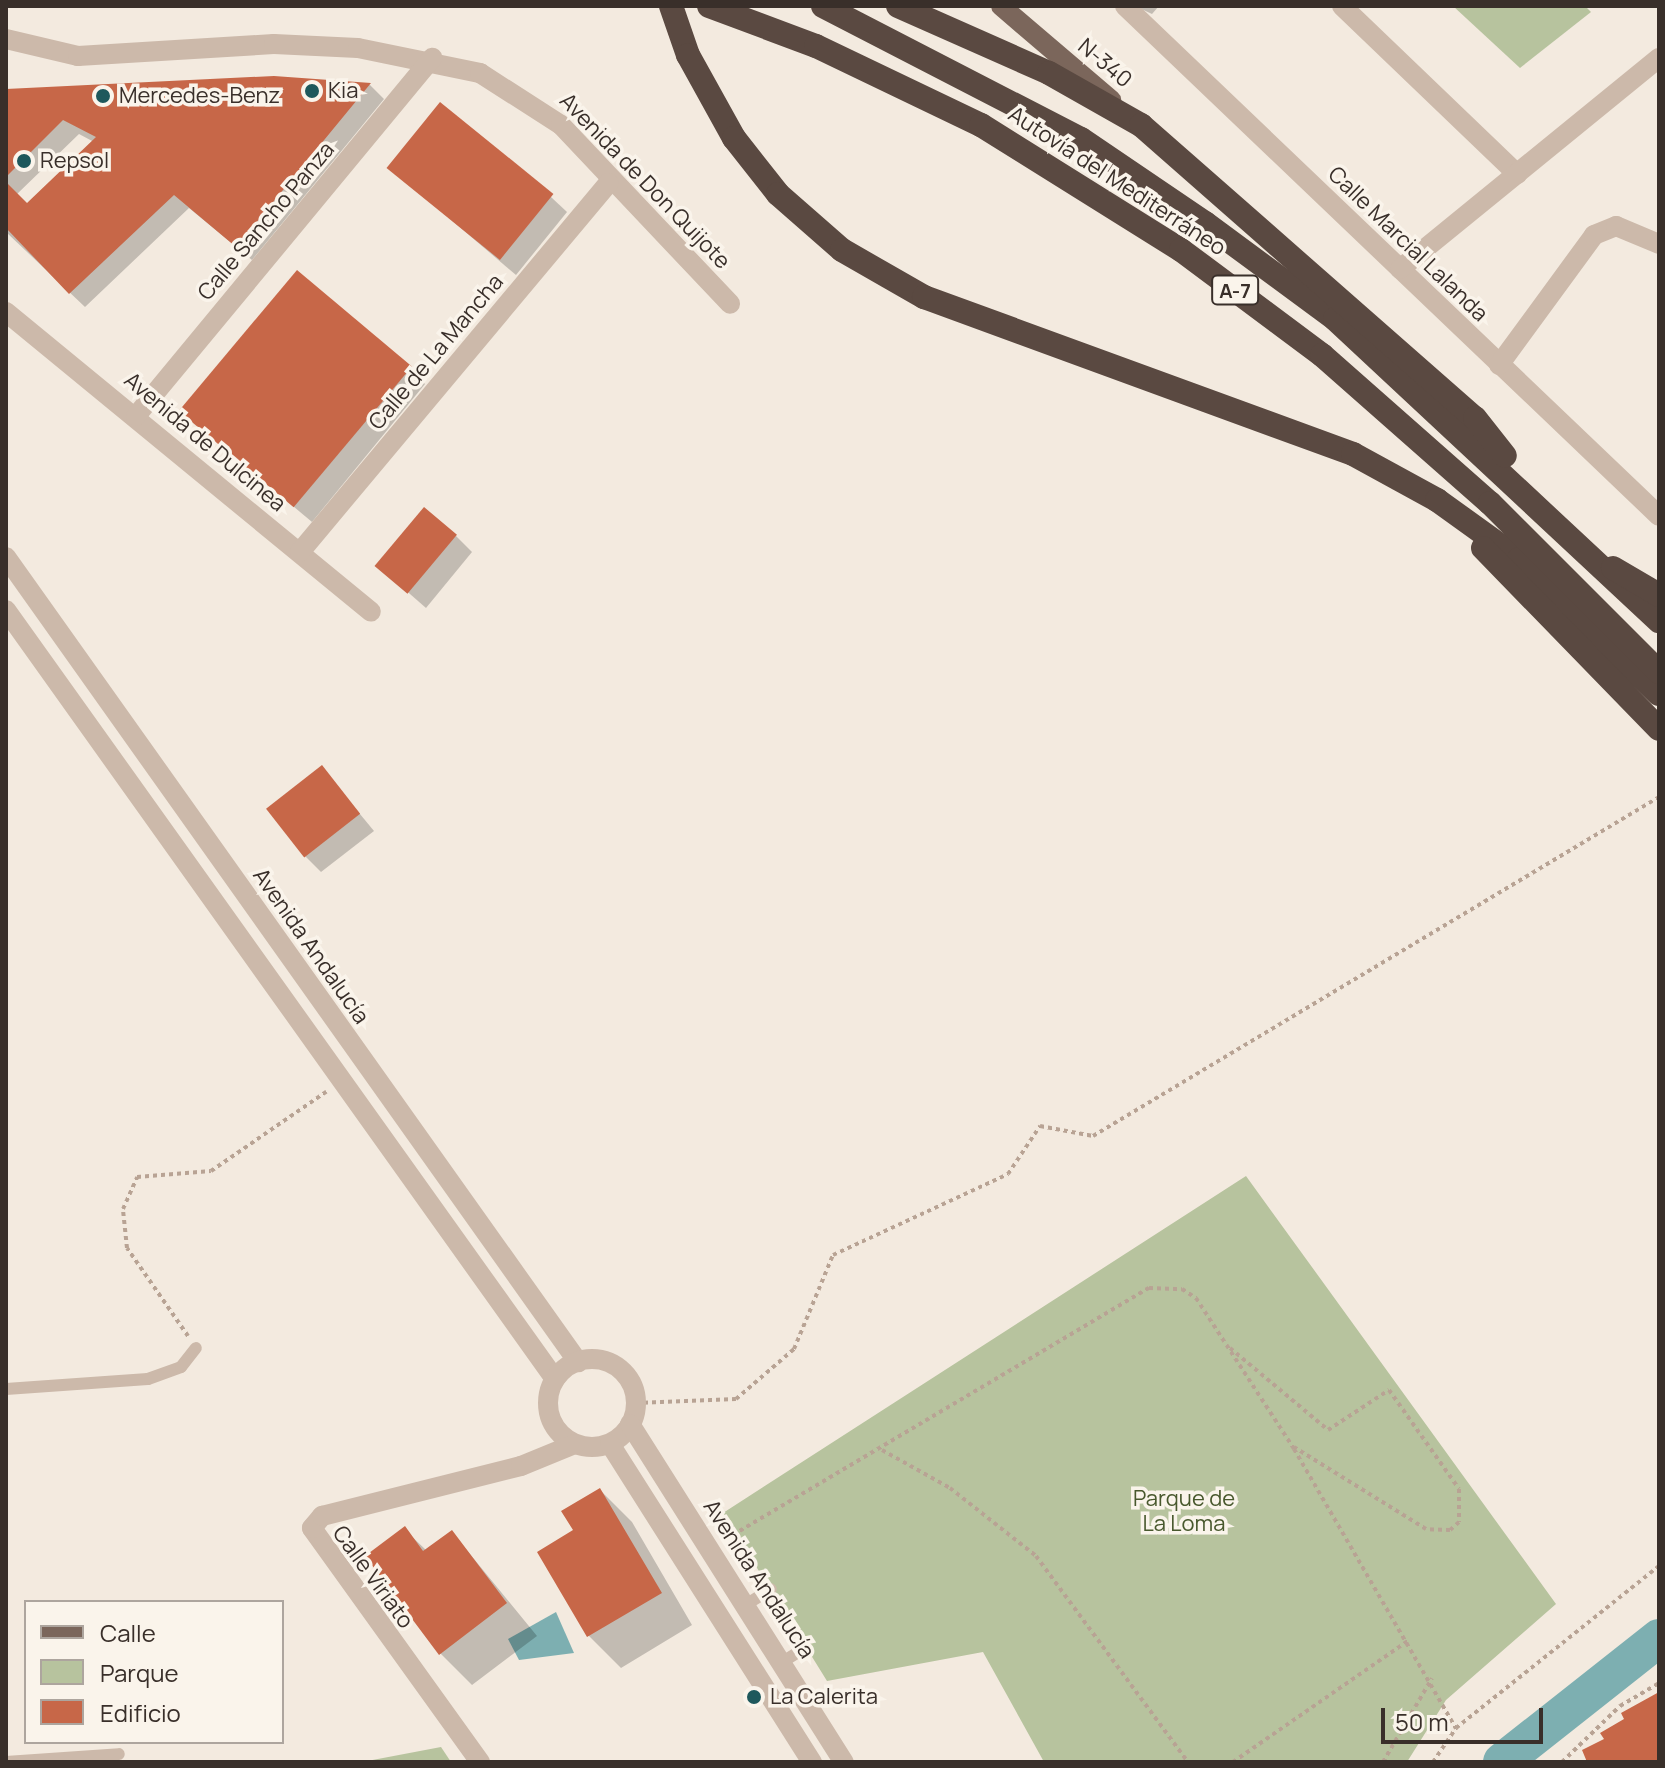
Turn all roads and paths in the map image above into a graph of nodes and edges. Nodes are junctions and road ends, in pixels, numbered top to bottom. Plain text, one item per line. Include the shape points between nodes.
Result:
1 (671, 6) edge
2 (709, 6) edge
3 (823, 6) edge
4 (898, 6) edge
5 (1001, 6) edge
6 (1125, 6) edge
7 (1342, 6) edge
8 (6, 39) edge
9 (432, 58) junction
10 (1659, 58) edge
11 (1141, 125) junction
12 (1517, 174) junction
13 (608, 183) junction
14 (1659, 244) edge
15 (1400, 269) junction
16 (730, 304) dead end
17 (6, 312) edge
18 (1499, 365) junction
19 (136, 416) junction
20 (1437, 500) junction
21 (1549, 511) junction
22 (1659, 516) edge
23 (300, 552) junction
24 (6, 557) edge
25 (1599, 561) junction
26 (1659, 595) edge
27 (6, 610) edge
28 (371, 612) dead end
29 (1659, 621) edge
30 (1659, 672) edge
31 (1659, 694) edge
32 (1659, 729) edge
33 (1659, 797) edge
34 (329, 1090) dead end
35 (1227, 1345) junction
36 (196, 1348) joint
37 (578, 1362) junction
38 (555, 1379) junction
39 (6, 1389) edge
40 (636, 1403) junction
41 (630, 1424) junction
42 (575, 1444) junction
43 (610, 1444) junction
44 (1292, 1445) junction
45 (882, 1450) junction
46 (711, 1547) junction
47 (1659, 1566) edge
48 (771, 1589) dead end
49 (747, 1604) junction
50 (1409, 1640) junction
51 (806, 1647) dead end
52 (784, 1661) junction
53 (1432, 1676) junction
54 (1659, 1683) edge
55 (1456, 1728) junction
56 (119, 1754) dead end
57 (6, 1762) edge
58 (480, 1762) edge
59 (812, 1762) edge
60 (844, 1762) edge
61 (1188, 1762) edge
62 (1233, 1762) edge
63 (1383, 1762) edge
64 (1433, 1762) edge
65 (1562, 1762) edge

1 - 20 highway via 688,55 734,138 778,194 842,250 924,297 1353,454
2 - 30 highway, Autovía del Mediterráneo / A-7 via 981,125 1181,250 1322,355 1479,493
3 - 21 highway, Autovía del Mediterráneo / A-7 via 1081,139 1205,223 1335,319
4 - 11 highway via 1049,73
5 - 11 main road, N-340
6 - 15 street, Calle Marcial Lalanda
7 - 12 street
8 - 9 street, Avenida de Don Quijote via 78,56 274,44
9 - 13 street, Avenida de Don Quijote via 523,94 561,125
9 - 19 street, Calle Sancho Panza
10 - 12 street
11 - 21 highway via 1475,418
12 - 15 street
13 - 16 street, Avenida de Don Quijote
13 - 23 street, Calle de La Mancha
14 - 18 street via 1616,226 1594,235
15 - 18 street, Calle Marcial Lalanda
17 - 19 street, Avenida de Dulcinea
18 - 22 street, Calle Marcial Lalanda
19 - 23 street, Avenida de Dulcinea
20 - 31 highway via 1519,559
20 - 32 highway
21 - 25 highway, Autovía del Mediterráneo / A-7
23 - 28 street, Avenida de Dulcinea
24 - 37 street, Avenida Andalucía
25 - 26 highway
25 - 29 highway, Autovía del Mediterráneo / A-7
27 - 38 street
33 - 40 path via 1093,1136 1040,1126 1008,1174 833,1255 794,1349 736,1399
34 - 36 path via 211,1171 137,1177 123,1209 127,1248
35 - 44 path
35 - 44 path via 1328,1430 1389,1390 1459,1489 1459,1522 1450,1530 1426,1529
35 - 45 path via 1196,1298 1182,1289 1149,1288
36 - 39 lane via 181,1367 148,1379
37 - 38 street
37 - 40 street via 617,1367
38 - 42 street via 553,1424
40 - 41 street
41 - 43 street
41 - 46 street, Avenida Andalucía
42 - 43 street
42 - 58 street, Calle Viriato via 521,1466 322,1516 312,1528
43 - 59 street
44 - 50 path
45 - 46 path
45 - 61 path via 950,1488 1036,1556
46 - 49 street, Avenida Andalucía
47 - 55 path
48 - 49 lane
49 - 52 street, Avenida Andalucía
50 - 53 path
50 - 62 path
51 - 52 lane
52 - 60 street, Avenida Andalucía
53 - 55 path
53 - 63 path
54 - 65 path via 1620,1706
55 - 64 path
56 - 57 lane

